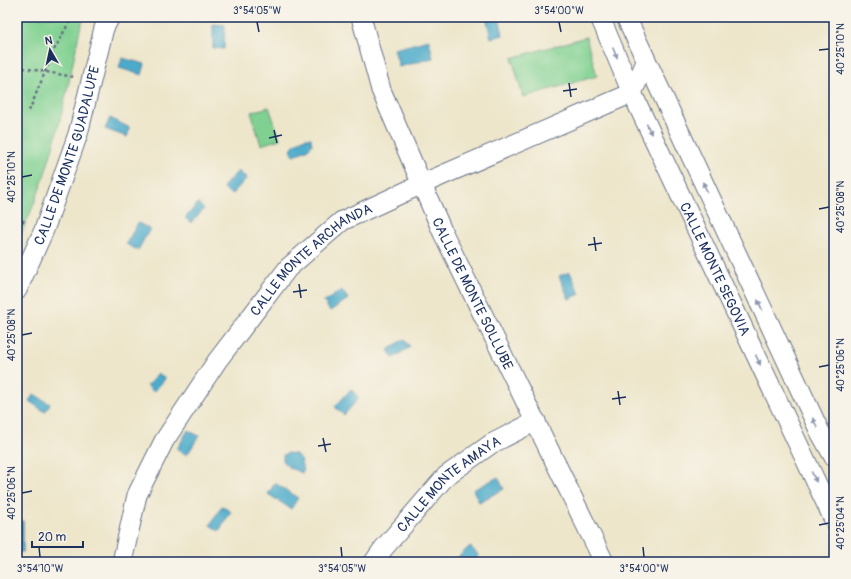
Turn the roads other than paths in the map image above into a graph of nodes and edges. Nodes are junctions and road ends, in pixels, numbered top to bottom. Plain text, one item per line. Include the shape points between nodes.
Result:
1 (110, 17) edge
2 (361, 17) edge
3 (600, 17) edge
4 (626, 17) edge
5 (646, 62) junction
6 (632, 93) junction
7 (667, 106) junction
8 (422, 184) junction
9 (17, 290) edge
10 (536, 421) junction
11 (834, 457) edge
12 (834, 520) edge
13 (122, 562) edge
14 (374, 562) edge
15 (604, 562) edge

1 - 9 street, CALLE DE MONTE GUADALUPE via 104,28 78,134 44,230
2 - 8 street, CALLE DE MONTE SOLLUBE via 381,90
3 -> 6 street, CALLE MONTE SEGOVIA
4 - 5 street, CALLE MONTE SEGOVIA
5 - 6 street
5 - 7 street, CALLE MONTE SEGOVIA
6 - 7 street
6 - 8 street, CALLE MONTE ARCHANDA
6 -> 12 street, CALLE MONTE SEGOVIA
11 -> 7 street, CALLE MONTE SEGOVIA
8 - 10 street, CALLE DE MONTE SOLLUBE via 443,233
8 - 13 street, CALLE MONTE ARCHANDA via 342,221 288,268 217,361 164,441 137,495
10 - 14 street, CALLE MONTE AMAYA via 491,444 446,476
10 - 15 street, CALLE DE MONTE SOLLUBE

